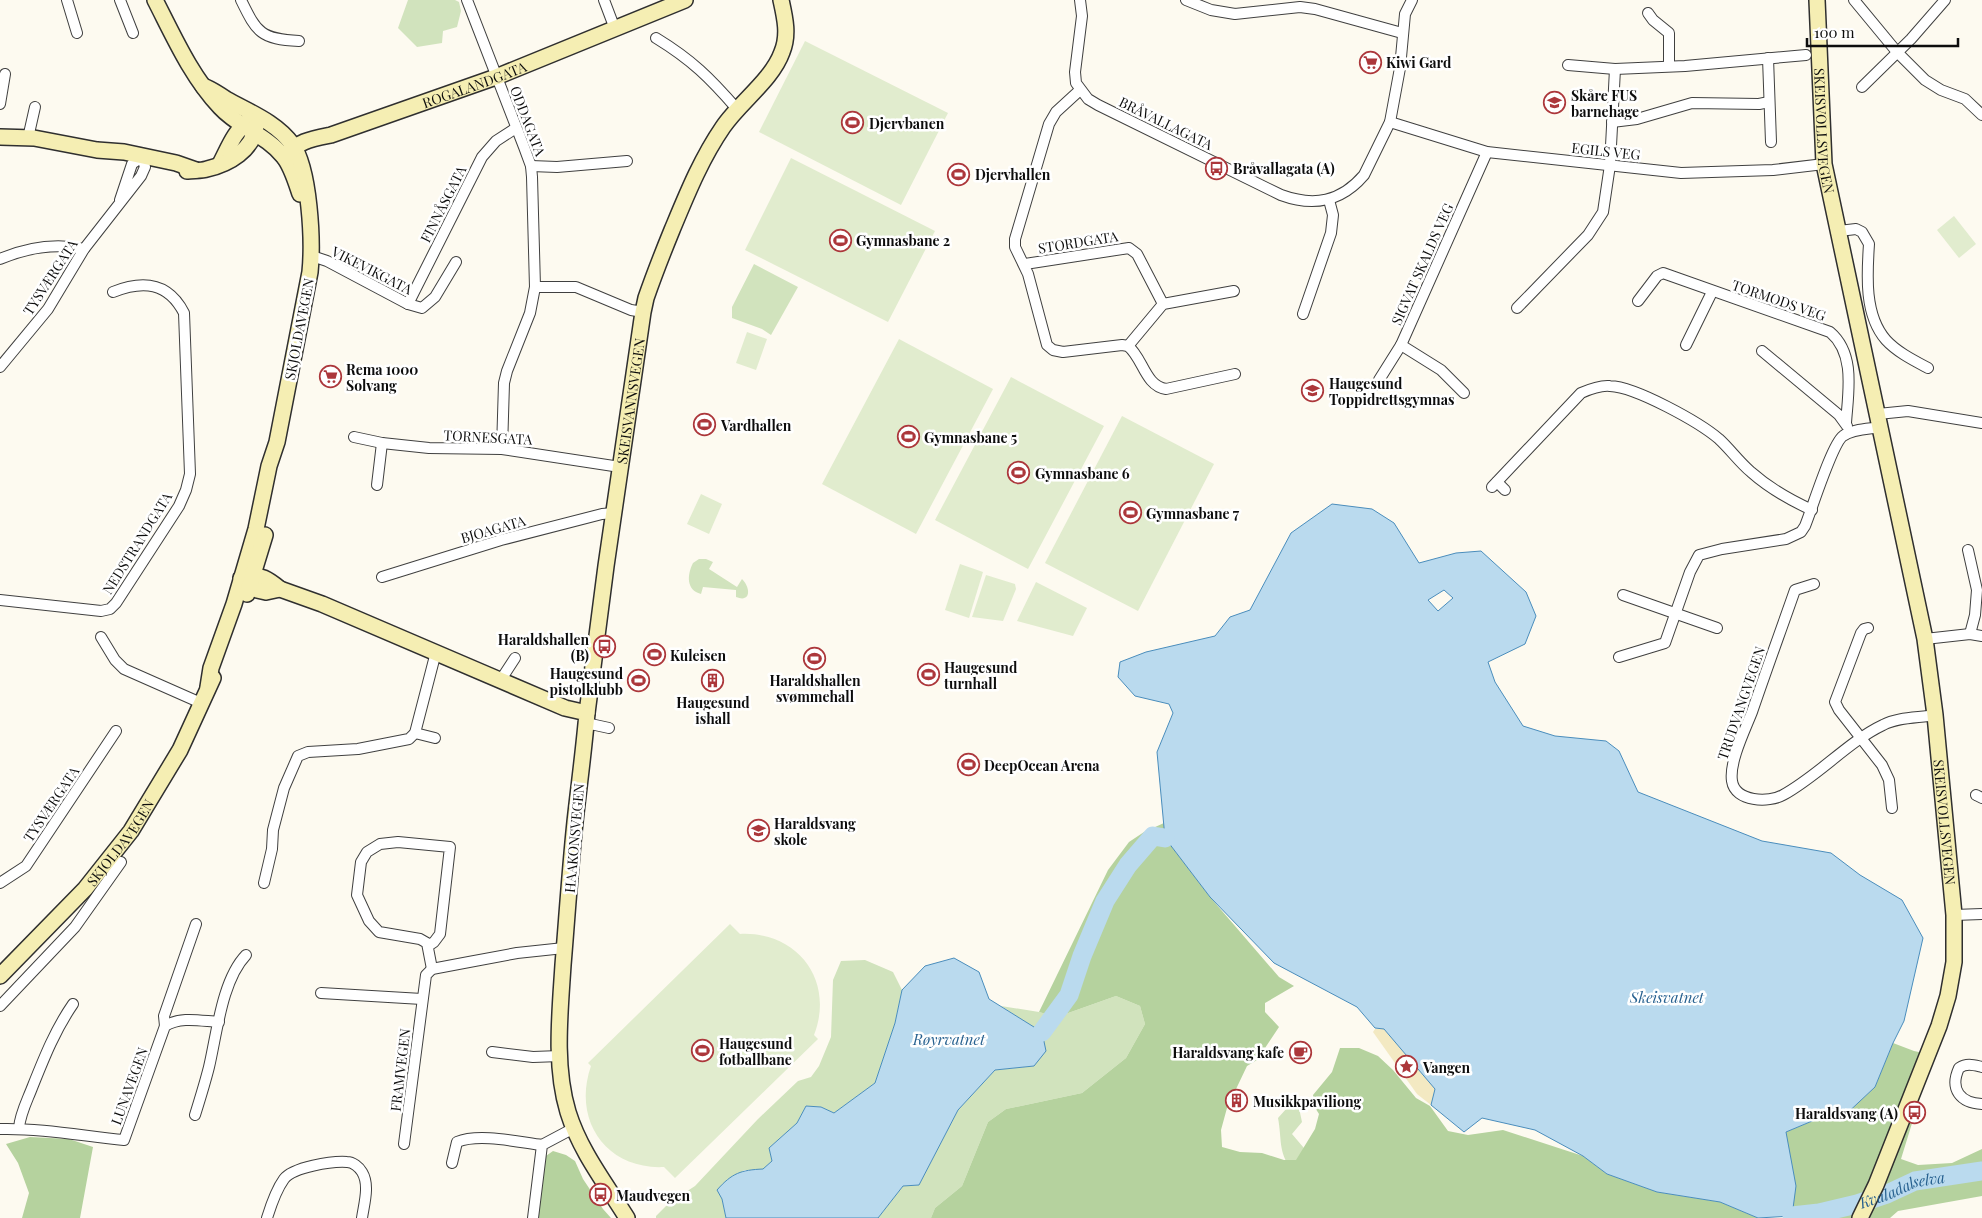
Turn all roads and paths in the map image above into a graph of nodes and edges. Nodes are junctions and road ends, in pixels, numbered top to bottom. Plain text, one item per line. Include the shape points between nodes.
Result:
1 (67, 0) edge
2 (120, 0) edge
3 (155, 0) edge
4 (241, 0) edge
5 (467, 0) edge
6 (604, 0) edge
7 (685, 0) edge
8 (781, 0) edge
9 (1080, 0) edge
10 (1186, 0) edge
11 (1412, 0) edge
12 (1817, 0) edge
13 (1854, 0) edge
14 (1945, 0) edge
15 (1283, 4) edge
16 (1648, 13) dead end
17 (615, 29) junction
18 (77, 32) dead end
19 (133, 33) dead end
20 (1402, 33) junction
21 (656, 38) dead end
22 (299, 41) dead end
23 (1896, 52) junction
24 (1806, 54) dead end
25 (1768, 58) junction
26 (1568, 65) dead end
27 (1668, 66) junction
28 (1614, 69) junction
29 (5, 74) dead end
30 (496, 77) junction
31 (203, 86) junction
32 (1862, 87) dead end
33 (1080, 90) junction
34 (1769, 102) junction
35 (0, 104) edge
36 (35, 107) dead end
37 (737, 109) junction
38 (258, 115) junction
39 (1982, 116) edge
40 (1390, 122) junction
41 (1612, 122) junction
42 (242, 125) junction
43 (516, 128) junction
44 (255, 134) junction
45 (0, 137) edge
46 (28, 138) junction
47 (1771, 142) dead end
48 (1487, 152) junction
49 (292, 153) junction
50 (627, 160) dead end
51 (140, 163) junction
52 (220, 164) junction
53 (1824, 164) junction
54 (1610, 165) junction
55 (531, 166) junction
56 (1329, 200) junction
57 (1840, 231) junction
58 (84, 249) junction
59 (312, 256) junction
60 (0, 259) edge
61 (456, 262) dead end
62 (1025, 264) junction
63 (535, 287) junction
64 (1234, 291) dead end
65 (113, 292) dead end
66 (1712, 292) junction
67 (1638, 301) dead end
68 (408, 304) junction
69 (1163, 304) junction
70 (1517, 308) dead end
71 (643, 312) junction
72 (1303, 314) dead end
73 (1401, 345) junction
74 (1686, 345) dead end
75 (1128, 346) junction
76 (1762, 351) dead end
77 (0, 367) edge
78 (1928, 368) dead end
79 (1235, 374) dead end
80 (1379, 385) dead end
81 (1464, 393) dead end
82 (1879, 420) junction
83 (1982, 422) edge
84 (1848, 428) junction
85 (354, 437) dead end
86 (382, 443) junction
87 (502, 448) junction
88 (620, 467) junction
89 (377, 485) dead end
90 (1505, 490) dead end
91 (1812, 510) junction
92 (614, 514) junction
93 (1968, 550) dead end
94 (382, 576) dead end
95 (248, 580) junction
96 (1814, 584) dead end
97 (1623, 595) dead end
98 (0, 600) edge
99 (1676, 614) junction
100 (1717, 628) dead end
101 (1868, 628) dead end
102 (1970, 634) junction
103 (1982, 636) edge
104 (102, 637) dead end
105 (1925, 639) junction
106 (436, 652) junction
107 (1619, 657) dead end
108 (515, 658) dead end
109 (500, 681) junction
110 (201, 703) junction
111 (1935, 715) junction
112 (587, 718) junction
113 (610, 728) dead end
114 (116, 731) dead end
115 (415, 733) junction
116 (436, 738) dead end
117 (1862, 738) junction
118 (1892, 808) dead end
119 (122, 862) dead end
120 (0, 884) edge
121 (264, 884) dead end
122 (1982, 914) edge
123 (1954, 915) junction
124 (196, 924) dead end
125 (428, 946) junction
126 (564, 948) junction
127 (246, 955) dead end
128 (432, 969) junction
129 (0, 976) edge
130 (321, 992) dead end
131 (422, 999) junction
132 (73, 1004) dead end
133 (0, 1006) edge
134 (219, 1022) junction
135 (165, 1026) junction
136 (492, 1052) dead end
137 (560, 1056) junction
138 (1982, 1067) edge
139 (1982, 1104) edge
140 (195, 1115) dead end
141 (19, 1128) junction
142 (574, 1128) junction
143 (0, 1129) edge
144 (404, 1144) dead end
145 (542, 1144) junction
146 (452, 1163) dead end
147 (267, 1218) edge
148 (362, 1218) edge
149 (533, 1218) edge
150 (627, 1218) edge
151 (1860, 1218) edge

1 - 18 street
2 - 19 street
3 - 31 main road, SKJOLDAVEGEN
4 - 22 street via 258,30 269,37
5 - 30 street, ODDAGATA
6 - 17 street
7 - 17 main road, ROGALANDGATA
8 - 37 main road, SKEISVANNSVEGEN via 787,28 782,54
9 - 33 street via 1082,16 1075,72
10 - 15 street via 1211,10 1235,14
11 - 20 street via 1405,14
12 - 53 main road, SKEISVOLLSVEGEN
13 - 23 street
14 - 23 street
15 - 20 street via 1315,9
16 - 27 street via 1669,33
17 - 30 main road, ROGALANDGATA
20 - 40 street via 1400,68
21 - 37 street via 696,65
23 - 32 street
23 - 39 street via 1926,80 1965,99
24 - 25 street
25 - 27 street
25 - 34 street
26 - 28 street
27 - 28 street
28 - 41 street
29 - 35 street
30 - 43 street, ODDAGATA
30 - 49 main road, ROGALANDGATA via 331,135 315,148
31 - 38 main road, SKJOLDAVEGEN
31 - 42 main road, SKJOLDAVEGEN via 221,109
33 - 56 street, BRÅVALLAGATA via 1098,105 1281,195 1306,202
33 - 62 street, STORDGATA via 1056,112 1049,124 1015,239 1015,247
34 - 41 street via 1692,103 1637,119
34 - 47 street
36 - 46 street
37 - 71 main road, SKEISVANNSVEGEN via 712,144 690,185 652,280
38 - 42 main road
38 - 44 main road
38 - 49 main road, SKJOLDAVEGEN via 279,131
40 - 48 street, EGILS VEG
40 - 56 street via 1364,174 1346,191
41 - 54 street
42 - 44 main road, SKJOLDAVEGEN
42 - 52 main road
43 - 55 street, ODDAGATA
43 - 68 street, FINNÅSGATA via 496,141 482,157
44 - 49 main road, SKJOLDAVEGEN via 276,149
44 - 52 main road via 244,151
45 - 46 main road
46 - 51 main road via 124,152
48 - 54 street, EGILS VEG
48 - 73 street, SIGVAT SKALDS VEG
49 - 59 main road, SKJOLDAVEGEN via 303,205 309,216
50 - 55 street via 557,167
51 - 52 main road via 176,164 196,170
51 - 58 street, TYSVÆRGATA via 120,200
53 - 54 street, EGILS VEG via 1699,173
53 - 57 main road, SKEISVOLLSVEGEN
54 - 70 street via 1606,198 1598,222
55 - 63 street, ODDAGATA
56 - 72 street via 1333,217 1331,233
57 - 78 street via 1856,229 1869,244 1868,292 1880,331 1894,348
57 - 82 main road, SKEISVOLLSVEGEN
58 - 60 street via 68,245 20,250
58 - 77 street, TYSVÆRGATA via 48,309
59 - 68 street, VIKEVIKGATA
59 - 95 main road, SKJOLDAVEGEN via 277,442 269,516
61 - 68 street, VIKEVIKGATA via 428,305 422,308
62 - 69 street, STORDGATA via 1129,248 1137,254
62 - 75 street, STORDGATA via 1047,345 1053,350 1063,352
63 - 71 street via 576,287
63 - 87 street, ODDAGATA via 530,313 504,383
64 - 69 street
65 - 98 street, NEDSTRANDGATA via 141,285 158,288 173,296 184,313 190,474 186,490 179,506 110,609 101,611
66 - 67 street, TORMODS VEG via 1663,273
66 - 74 street, TORMODS VEG
66 - 84 street, TORMODS VEG via 1810,324 1838,339 1848,361
69 - 75 street
71 - 88 main road, SKEISVANNSVEGEN
73 - 80 street, SIGVAT SKALDS VEG
73 - 81 street via 1441,370
75 - 79 street via 1158,388
76 - 84 street via 1831,407
82 - 83 street via 1908,411
82 - 84 street
82 - 105 main road, SKEISVOLLSVEGEN
84 - 91 street via 1827,467
85 - 86 street, TORNESGATA
86 - 87 street, TORNESGATA via 429,448
86 - 89 street
87 - 88 street, TORNESGATA
88 - 92 main road, SKEISVANNSVEGEN
90 - 91 street via 1494,484 1581,393 1595,387 1611,386 1638,393 1708,431 1769,486
91 - 99 street via 1805,526 1794,537 1699,555
92 - 94 street, BJOAGATA via 602,514 508,538
92 - 112 main road, SKEISVANNSVEGEN
93 - 102 street via 1977,590
95 - 106 main road via 266,592 280,589
95 - 110 main road, SKJOLDAVEGEN via 218,670
96 - 117 street, TRUDVANGVEGEN via 1795,590 1732,768 1732,782 1740,794 1754,799 1769,800 1782,796
97 - 99 street
99 - 100 street
99 - 107 street via 1665,643
101 - 117 street via 1861,634 1835,702
102 - 103 street
102 - 105 street
104 - 110 street via 124,669
105 - 111 main road, SKEISVOLLSVEGEN
106 - 109 main road
106 - 115 street
108 - 109 street
109 - 112 main road
110 - 129 main road, SKJOLDAVEGEN via 176,759 131,831 86,889
111 - 117 street, TRUDVANGVEGEN via 1891,722
111 - 123 main road, SKEISVOLLSVEGEN
112 - 113 street
112 - 126 main road, HAAKONSVEGEN
114 - 120 street, TYSVÆRGATA via 26,866
115 - 116 street
115 - 121 street via 400,742 308,752 298,756 284,788
117 - 118 street via 1889,780
119 - 133 street via 75,926
122 - 123 street
123 - 151 main road, SKEISVOLLSVEGEN via 1954,962 1948,996 1925,1063
124 - 135 street, LUNAVEGEN via 164,1016
125 - 125 street via 440,934 450,847 398,842 380,844 367,852 361,862 357,895 369,921 378,932 424,940
125 - 128 street
126 - 128 street
126 - 137 main road, HAAKONSVEGEN
127 - 134 street via 238,963
128 - 131 street, FRAMVEGEN via 426,974
130 - 131 street
131 - 144 street, FRAMVEGEN
132 - 141 street via 48,1048
134 - 135 street via 182,1020
134 - 140 street
135 - 141 street, LUNAVEGEN via 124,1140
136 - 137 street
137 - 142 main road, HAAKONSVEGEN via 564,1093
138 - 139 street via 1963,1065 1958,1068 1956,1081 1961,1098 1972,1104
141 - 143 street, LUNAVEGEN
142 - 145 street
142 - 150 main road, HAAKONSVEGEN
145 - 146 street via 464,1139 457,1142
145 - 149 street
147 - 148 street via 284,1178 293,1171 348,1162 357,1166 364,1176 366,1188

